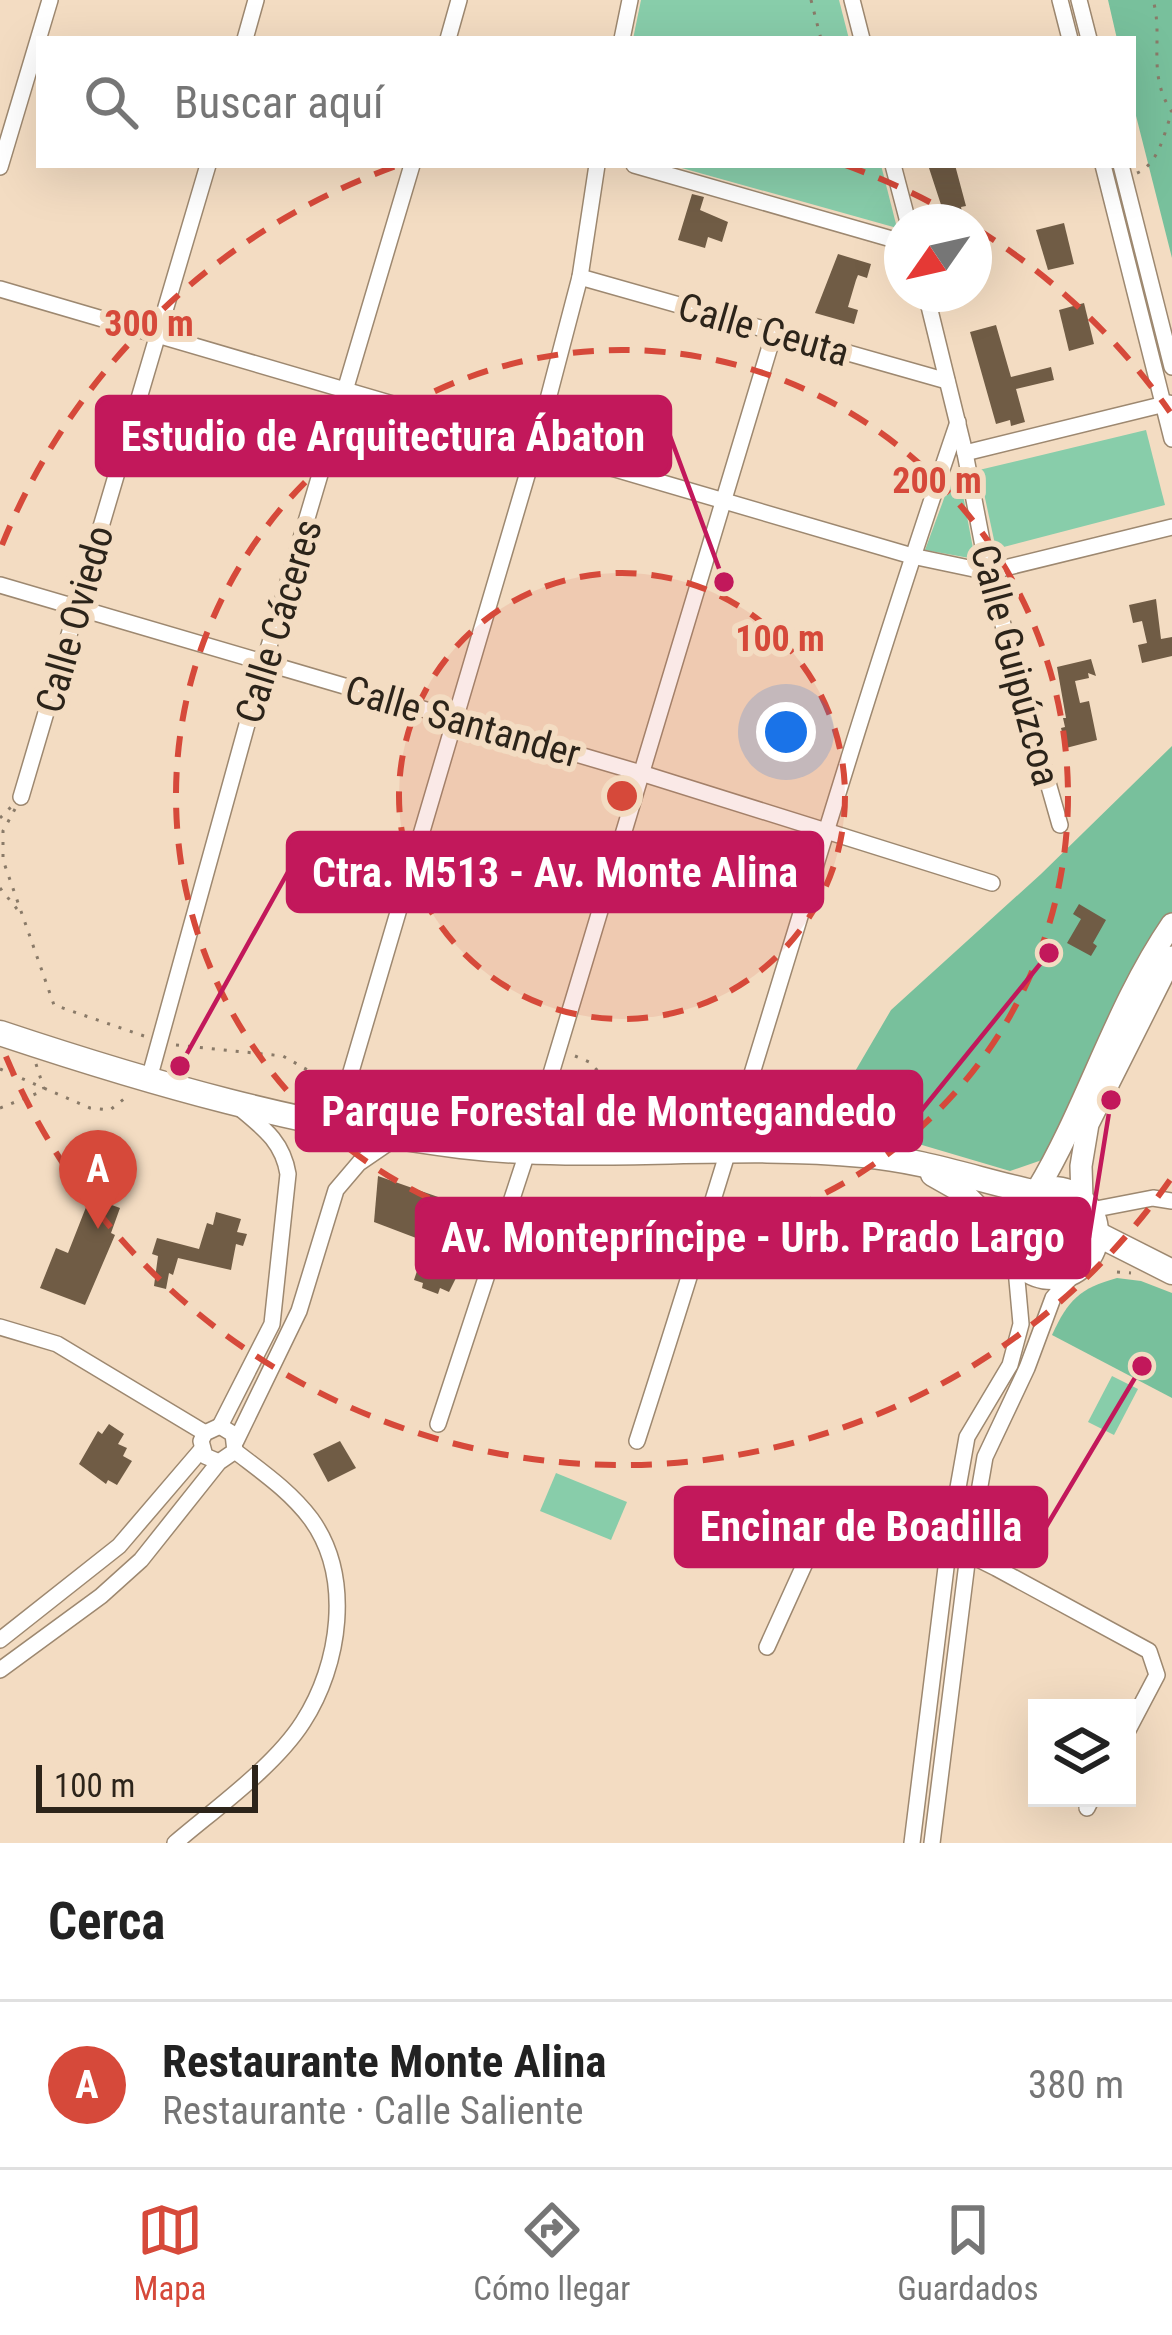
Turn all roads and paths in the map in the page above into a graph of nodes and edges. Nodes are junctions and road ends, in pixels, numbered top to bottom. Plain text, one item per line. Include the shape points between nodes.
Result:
1 (50, 0) edge
2 (256, 0) edge
3 (459, 0) edge
4 (630, 0) edge
5 (811, 0) edge
6 (852, 0) edge
7 (1060, 0) edge
8 (1079, 0) edge
9 (1153, 0) edge
10 (39, 36) edge
11 (245, 36) edge
12 (449, 36) edge
13 (623, 36) edge
14 (820, 36) edge
15 (861, 36) edge
16 (1069, 36) edge
17 (1088, 36) edge
18 (36, 47) edge
19 (0, 167) edge
20 (207, 168) edge
21 (411, 168) edge
22 (597, 168) edge
23 (644, 168) edge
24 (894, 168) edge
25 (1103, 168) edge
26 (1122, 171) edge
27 (903, 204) edge
28 (884, 237) edge
29 (580, 277) junction
30 (0, 289) edge
31 (930, 312) edge
32 (775, 332) junction
33 (159, 335) junction
34 (1172, 367) edge
35 (947, 381) junction
36 (347, 389) junction
37 (1168, 404) edge
38 (958, 422) junction
39 (1172, 439) edge
40 (536, 445) junction
41 (965, 453) junction
42 (937, 483) junction
43 (971, 484) junction
44 (724, 499) junction
45 (1172, 527) edge
46 (912, 556) junction
47 (988, 572) junction
48 (0, 585) edge
49 (76, 608) junction
50 (264, 662) junction
51 (453, 717) junction
52 (641, 773) junction
53 (21, 797) joint
54 (1060, 825) dead end
55 (828, 830) junction
56 (992, 884) dead end
57 (0, 887) edge
58 (25, 919) junction
59 (1172, 924) edge
60 (1172, 957) edge
61 (0, 1033) edge
62 (157, 1041) junction
63 (561, 1044) junction
64 (0, 1069) edge
65 (602, 1076) junction
66 (149, 1079) junction
67 (45, 1090) junction
68 (547, 1090) junction
69 (345, 1092) dead end
70 (235, 1104) junction
71 (0, 1108) edge
72 (110, 1110) dead end
73 (397, 1137) junction
74 (734, 1142) junction
75 (529, 1150) junction
76 (914, 1164) junction
77 (1034, 1191) junction
78 (1172, 1201) edge
79 (1090, 1214) junction
80 (1011, 1248) junction
81 (1080, 1268) junction
82 (1169, 1271) edge
83 (0, 1327) edge
84 (438, 1424) dead end
85 (209, 1436) junction
86 (637, 1441) dead end
87 (235, 1446) junction
88 (219, 1462) junction
89 (949, 1545) junction
90 (968, 1555) junction
91 (0, 1640) edge
92 (767, 1647) dead end
93 (0, 1670) edge
94 (1136, 1715) edge
95 (176, 1843) edge
96 (911, 1843) edge
97 (932, 1843) edge

1 - 10 street
2 - 11 street
3 - 12 street
4 - 13 street
5 - 14 path
6 - 15 street
7 - 16 street
8 - 17 street
9 - 26 path via 1158,78 1172,112 1144,172
18 - 19 street
20 - 33 street, Calle Oviedo
21 - 36 street, Calle Cáceres
22 - 29 street
23 - 28 street
24 - 27 street
25 - 37 street
26 - 34 street
29 - 32 street, Calle Ceuta
29 - 40 street
30 - 33 street
31 - 35 street, Calle Guipúzcoa
32 - 35 street, Calle Ceuta
32 - 44 street
33 - 36 street
33 - 49 street, Calle Oviedo
35 - 38 street, Calle Guipúzcoa
36 - 40 street
36 - 50 street, Calle Cáceres
37 - 39 street
37 - 41 street
38 - 41 street, Calle Guipúzcoa
38 - 42 street
40 - 44 street
40 - 51 street
41 - 43 street, Calle Guipúzcoa
42 - 43 street via 957,477
42 - 46 street
43 - 47 street, Calle Guipúzcoa
44 - 46 street
44 - 52 street
45 - 47 street
46 - 47 street
46 - 55 street
47 - 54 street, Calle Guipúzcoa
48 - 49 street, Calle Santander
49 - 50 street, Calle Santander
49 - 53 street, Calle Oviedo
50 - 51 street, Calle Santander
50 - 62 street, Calle Cáceres
51 - 52 street, Calle Santander
51 - 69 street
52 - 55 street, Calle Santander
52 - 63 street
53 - 58 path via 3,832 2,860
55 - 56 street, Calle Santander
55 - 74 street
57 - 58 path
58 - 62 path via 54,1005
59 - 77 street
60 - 79 street via 1088,1124 1081,1166
61 - 66 main road
62 - 66 street, Calle Cáceres
63 - 65 path
63 - 68 street
64 - 67 path
65 - 68 path
65 - 74 path via 670,1092
66 - 70 main road
67 - 71 path
67 - 72 path
68 - 75 street
70 - 73 main road
70 - 85 street via 271,1134 288,1174 272,1324
73 - 75 main road
73 - 87 street via 336,1190 298,1311
74 - 75 main road
74 - 76 main road
74 - 86 street
75 - 84 street
76 - 77 main road
76 - 80 main road via 956,1186
77 - 79 main road via 1061,1188
77 - 80 main road via 1009,1220
78 - 79 street
79 - 81 main road via 1093,1251
79 - 82 main road
80 - 81 main road via 1043,1277
80 - 89 street via 1021,1324 1010,1365 967,1437
81 - 82 main road via 1120,1262
81 - 90 street via 1053,1298 985,1457
83 - 85 street via 57,1344
85 - 87 street via 228,1429
85 - 88 street
85 - 91 street via 119,1546
87 - 88 street
87 - 95 street via 314,1523 331,1564 336,1630 302,1725
88 - 93 street via 140,1560
89 - 90 street
89 - 92 street via 850,1495 838,1498
89 - 96 street
90 - 94 street via 1149,1652 1157,1675
90 - 97 street

